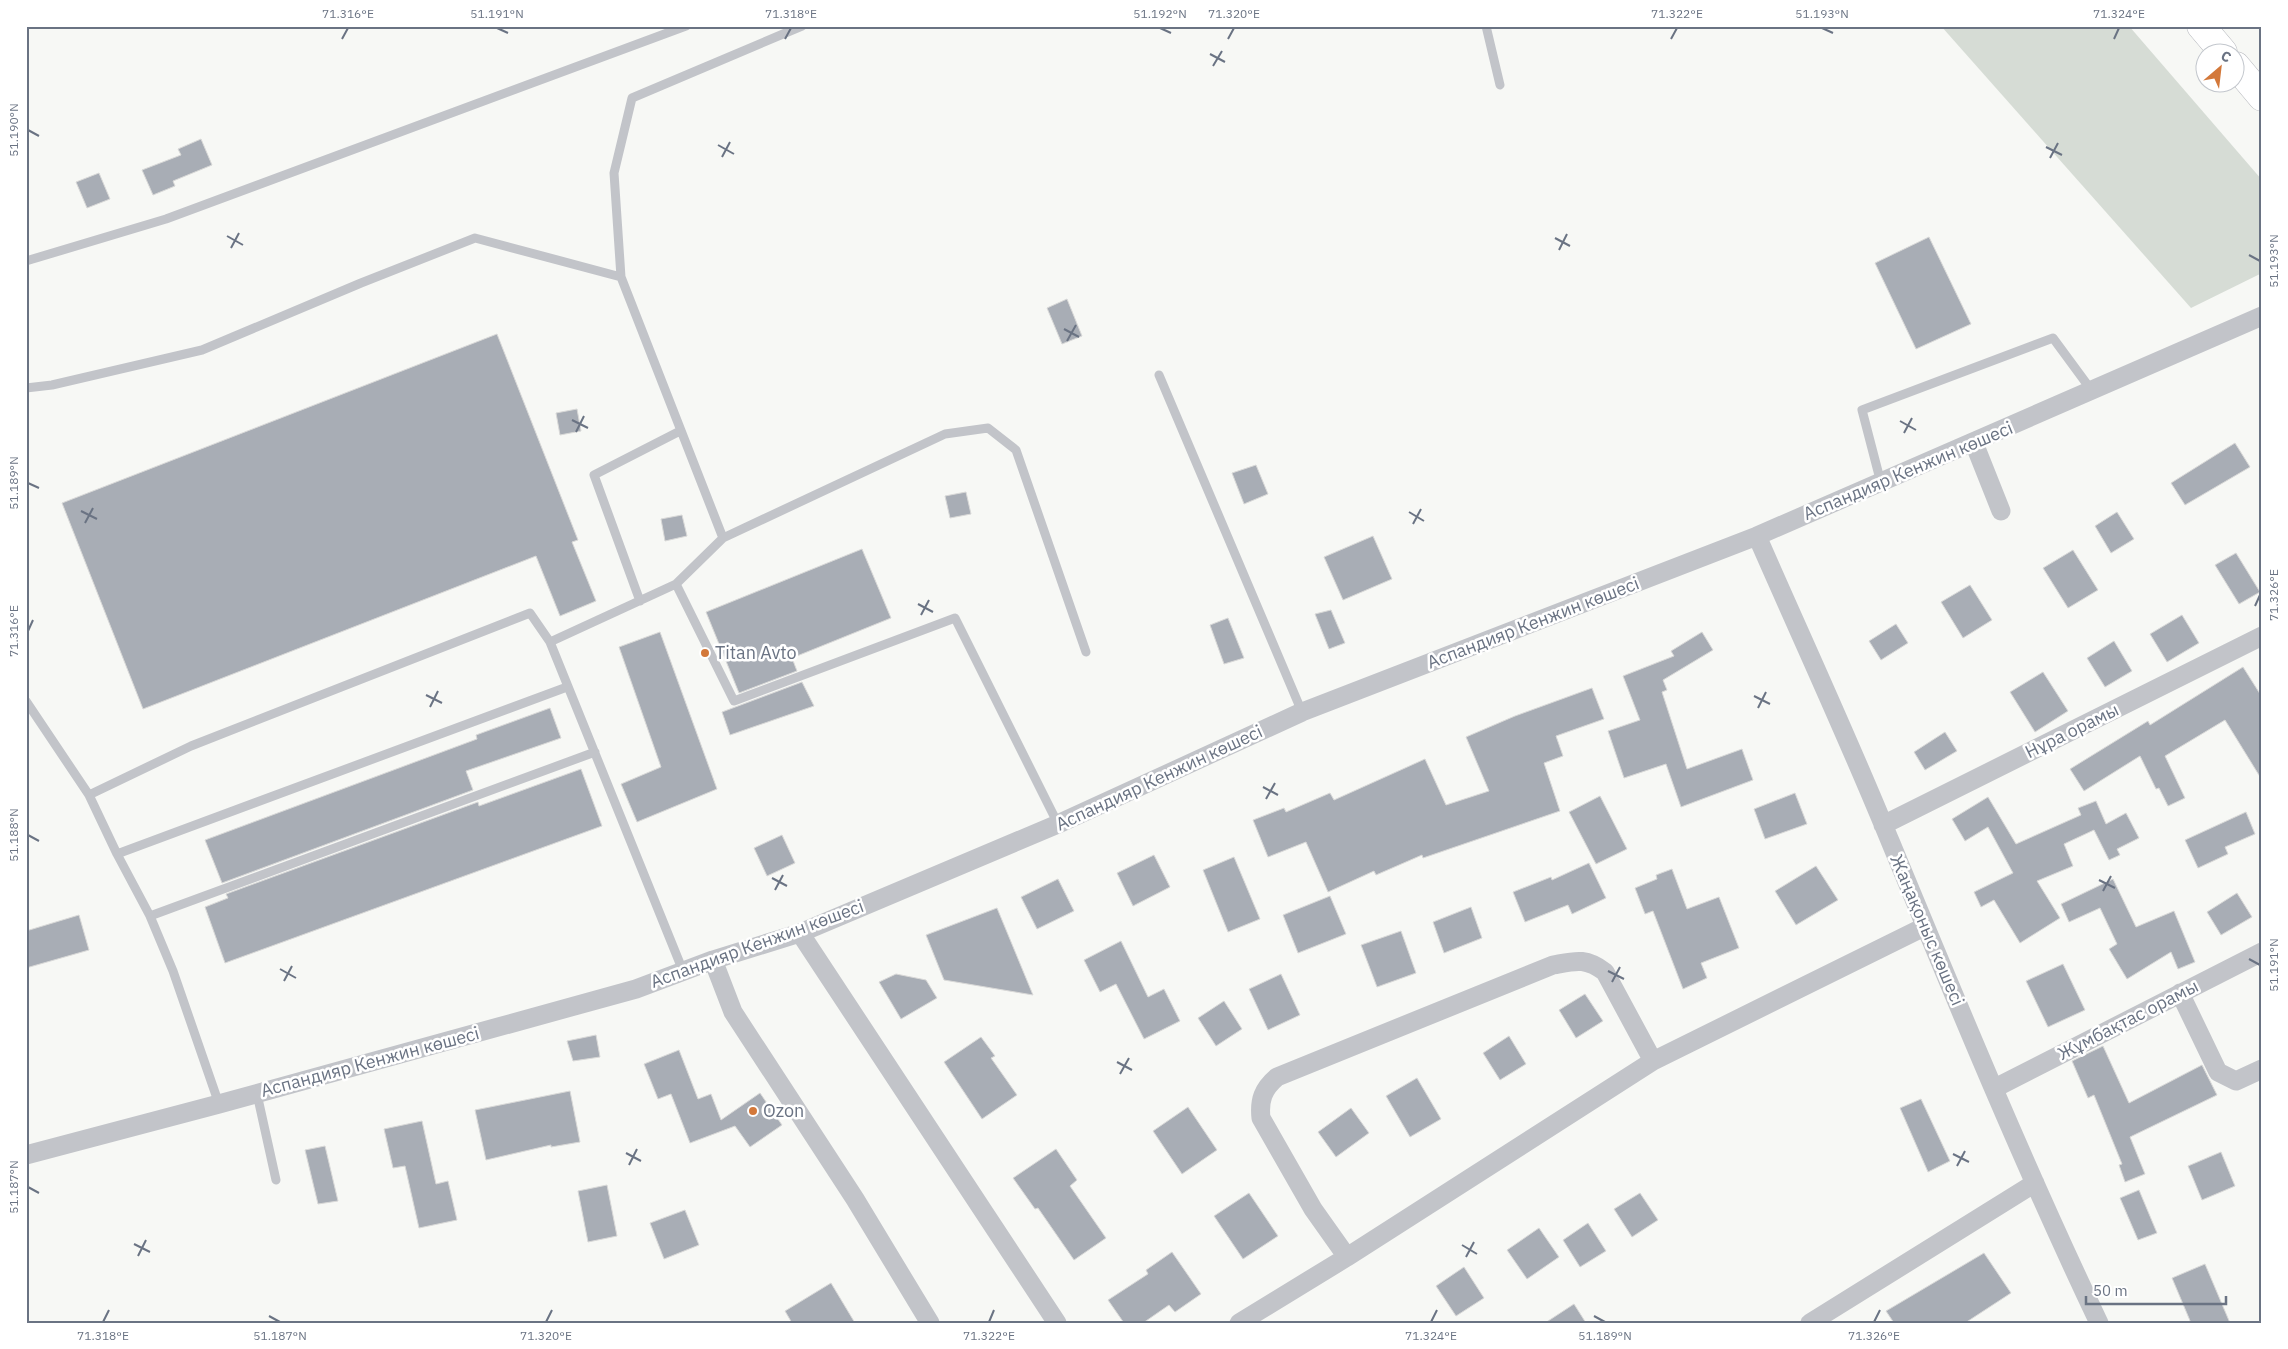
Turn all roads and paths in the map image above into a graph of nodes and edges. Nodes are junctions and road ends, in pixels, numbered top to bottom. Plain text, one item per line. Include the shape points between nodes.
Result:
1 (686, 26) edge
2 (802, 26) edge
3 (1486, 26) edge
4 (2201, 26) edge
5 (2215, 42) edge
6 (2246, 78) edge
7 (1500, 85) dead end
8 (2262, 97) edge
9 (26, 261) edge
10 (621, 277) junction
11 (2262, 316) edge
12 (1159, 375) dead end
13 (26, 388) edge
14 (2092, 392) junction
15 (680, 431) junction
16 (1974, 443) junction
17 (1881, 483) junction
18 (2001, 511) dead end
19 (1757, 536) junction
20 (723, 538) junction
21 (676, 584) junction
22 (640, 601) junction
23 (2262, 636) edge
24 (550, 642) junction
25 (1086, 652) dead end
26 (568, 686) junction
27 (26, 701) edge
28 (1302, 712) junction
29 (595, 752) junction
30 (89, 795) junction
31 (1058, 824) junction
32 (1883, 825) junction
33 (117, 854) junction
34 (150, 916) junction
35 (1924, 926) junction
36 (800, 933) junction
37 (2262, 952) edge
38 (713, 960) junction
39 (684, 971) junction
40 (2180, 993) junction
41 (1653, 1061) junction
42 (2262, 1069) edge
43 (1994, 1088) junction
44 (257, 1094) junction
45 (219, 1104) junction
46 (26, 1155) edge
47 (276, 1180) dead end
48 (2035, 1183) junction
49 (1347, 1257) junction
50 (930, 1323) edge
51 (1057, 1323) edge
52 (1239, 1323) edge
53 (1810, 1323) edge
54 (2099, 1323) edge

1 - 9 lane via 166,219
2 - 10 lane via 632,98 614,173
3 - 7 lane
4 - 5 main road
6 - 8 main road
10 - 13 lane via 475,238 202,350 52,385
10 - 15 lane
11 - 14 street, Аспандияр Кенжин көшесі
12 - 28 lane
14 - 16 street, Аспандияр Кенжин көшесі
14 - 17 lane via 2053,338 1862,410
15 - 20 lane
15 - 22 lane via 594,474
16 - 17 street, Аспандияр Кенжин көшесі
16 - 18 street
17 - 19 street, Аспандияр Кенжин көшесі
19 - 28 street, Аспандияр Кенжин көшесі
19 - 32 street, Жаңақоныс көшесі
20 - 21 lane
20 - 25 lane via 945,434 988,428 1016,450
21 - 22 lane
21 - 31 lane via 734,701 955,618
22 - 24 lane
23 - 32 street, Нұра орамы
24 - 26 lane
24 - 30 lane via 530,613 191,746
26 - 29 lane
26 - 33 lane
27 - 30 lane
28 - 31 street, Аспандияр Кенжин көшесі
29 - 34 lane
29 - 39 lane
30 - 33 lane
31 - 36 street, Аспандияр Кенжин көшесі
32 - 35 street, Жаңақоныс көшесі
33 - 34 lane
34 - 45 lane via 173,971
35 - 41 street
35 - 43 street, Жаңақоныс көшесі
36 - 38 street, Аспандияр Кенжин көшесі
36 - 51 street
37 - 40 street, Жұмбақтас орамы
38 - 39 street, Аспандияр Кенжин көшесі
38 - 50 street via 733,1012 855,1199
39 - 44 street, Аспандияр Кенжин көшесі via 636,989
40 - 42 street via 2218,1072 2236,1081
40 - 43 street, Жұмбақтас орамы
41 - 49 street
41 - 49 street via 1605,972 1594,963 1581,960 1553,965 1276,1077 1262,1096 1261,1118 1313,1209
43 - 48 street, Жаңақоныс көшесі
44 - 45 street, Аспандияр Кенжин көшесі
44 - 47 lane
45 - 46 street, Аспандияр Кенжин көшесі
48 - 53 street
48 - 54 street, Жаңақоныс көшесі
49 - 52 street

